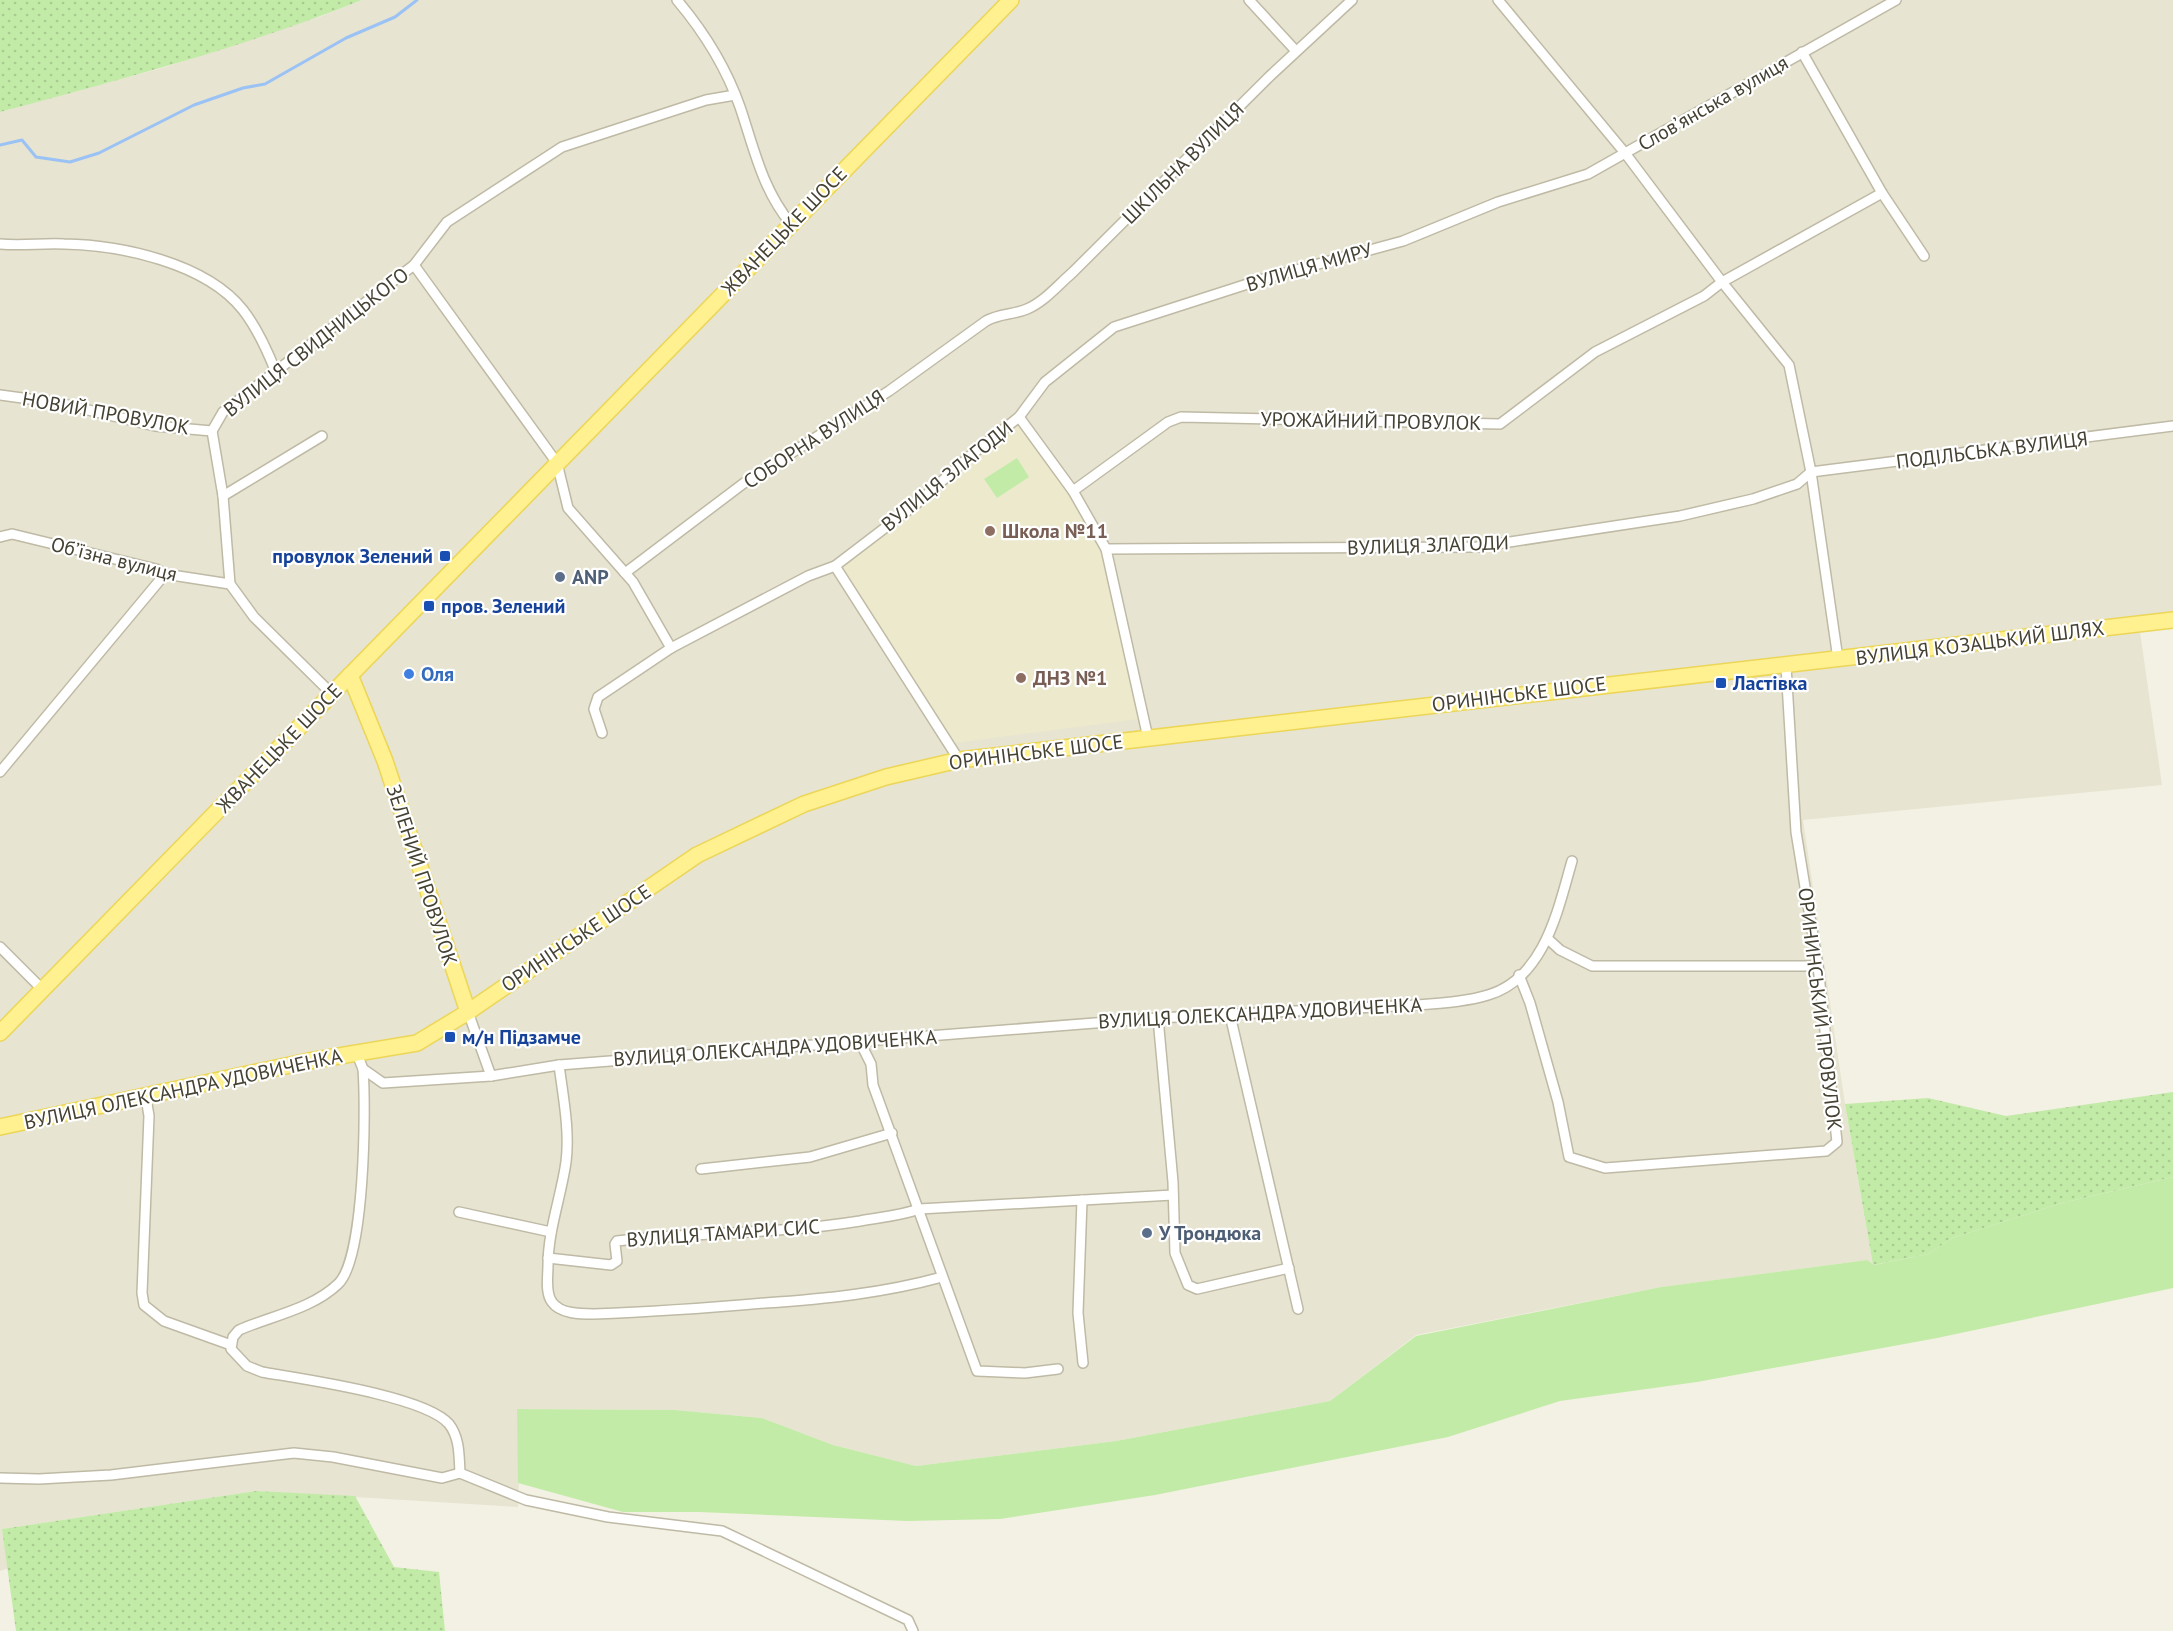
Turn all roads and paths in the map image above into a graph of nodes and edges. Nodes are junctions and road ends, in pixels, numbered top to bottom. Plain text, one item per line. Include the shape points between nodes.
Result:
1 (677, 0) edge
2 (1011, 0) edge
3 (1249, 0) edge
4 (1352, 0) edge
5 (1498, 0) edge
6 (1896, 0) edge
7 (1296, 51) junction
8 (1802, 52) junction
9 (735, 94) junction
10 (1625, 153) junction
11 (1882, 193) junction
12 (791, 224) junction
13 (0, 244) edge
14 (1924, 256) dead end
15 (414, 264) junction
16 (1722, 282) junction
17 (1007, 312) joint
18 (275, 370) junction
19 (0, 395) edge
20 (1019, 417) junction
21 (2173, 426) edge
22 (212, 431) junction
23 (322, 436) dead end
24 (557, 463) junction
25 (1811, 472) junction
26 (1073, 491) junction
27 (223, 496) junction
28 (0, 537) edge
29 (1106, 549) junction
30 (835, 566) junction
31 (625, 573) junction
32 (165, 574) junction
33 (230, 584) junction
34 (2173, 620) edge
35 (671, 648) junction
36 (1838, 659) junction
37 (1786, 666) junction
38 (350, 675) junction
39 (332, 694) junction
40 (602, 733) dead end
41 (1148, 738) junction
42 (959, 760) junction
43 (2, 765) edge
44 (1572, 861) dead end
45 (1548, 939) junction
46 (0, 947) edge
47 (1818, 966) junction
48 (1519, 975) junction
49 (43, 990) junction
50 (468, 1012) junction
51 (1230, 1015) junction
52 (1158, 1018) junction
53 (0, 1033) edge
54 (860, 1042) junction
55 (357, 1054) junction
56 (558, 1065) junction
57 (363, 1069) junction
58 (491, 1076) junction
59 (146, 1098) junction
60 (0, 1127) edge
61 (892, 1132) junction
62 (701, 1169) dead end
63 (1173, 1195) junction
64 (1082, 1200) junction
65 (919, 1209) junction
66 (459, 1212) dead end
67 (550, 1232) junction
68 (548, 1258) junction
69 (1289, 1268) junction
70 (942, 1277) junction
71 (1298, 1309) dead end
72 (231, 1345) junction
73 (1083, 1363) dead end
74 (1058, 1369) dead end
75 (460, 1473) junction
76 (0, 1478) edge
77 (913, 1631) edge

1 - 9 street via 714,50
2 - 12 main road, ЖВАНЕЦЬКЕ ШОСЕ
3 - 7 street
4 - 7 street, ШКІЛЬНА ВУЛИЦЯ
5 - 10 street
6 - 8 street, Словʼянська вулиця
7 - 17 street, ШКІЛЬНА ВУЛИЦЯ via 1072,273 1032,307
8 - 10 street, Словʼянська вулиця
8 - 11 street, Словʼянська вулиця
9 - 12 street via 760,171
9 - 15 street, ВУЛИЦЯ СВИДНИЦЬКОГО via 562,147 447,222
10 - 16 street
10 - 20 street, ВУЛИЦЯ МИРУ via 1588,174 1498,202 1403,241 1127,321 1097,339 1045,382
11 - 14 street, Словʼянська вулиця
11 - 16 street
12 - 24 main road, ЖВАНЕЦЬКЕ ШОСЕ
13 - 18 street via 102,247 194,272 221,289 243,310
15 - 18 street, ВУЛИЦЯ СВИДНИЦЬКОГО
15 - 24 street
16 - 25 street via 1789,364
16 - 26 street, УРОЖАЙНИЙ ПРОВУЛОК via 1704,296 1595,352 1500,424 1181,417
17 - 31 street, СОБОРНА ВУЛИЦЯ via 986,321 889,391 744,483
18 - 22 street, ВУЛИЦЯ СВИДНИЦЬКОГО via 223,412
19 - 22 street, НОВИЙ ПРОВУЛОК via 59,403 155,426
20 - 26 street, ВУЛИЦЯ ЗЛАГОДИ
20 - 30 street, ВУЛИЦЯ ЗЛАГОДИ via 915,506
21 - 25 street, ПОДІЛЬСЬКА ВУЛИЦЯ
22 - 27 street
23 - 27 street
24 - 31 street via 568,508
24 - 38 main road, ЖВАНЕЦЬКЕ ШОСЕ
25 - 29 street, ВУЛИЦЯ ЗЛАГОДИ via 1797,484 1753,499 1680,516 1477,547
25 - 36 street
26 - 29 street, ВУЛИЦЯ ЗЛАГОДИ
27 - 33 street
28 - 32 street, Обʼїзна вулиця via 12,534
29 - 41 street, ВУЛИЦЯ ЗЛАГОДИ
30 - 35 street, ВУЛИЦЯ ЗЛАГОДИ via 808,576
30 - 42 street
31 - 35 street
32 - 33 street, Обʼїзна вулиця
32 - 43 street
33 - 39 street via 254,617
34 - 36 main road, ВУЛИЦЯ КОЗАЦЬКИЙ ШЛЯХ
35 - 40 street, ВУЛИЦЯ ЗЛАГОДИ via 595,700
36 - 37 main road, ВУЛИЦЯ КОЗАЦЬКИЙ ШЛЯХ
37 - 41 main road, ОРИНІНСЬКЕ ШОСЕ via 1635,680
37 - 47 street, ОРИНИНСЬКИЙ ПРОВУЛОК via 1796,832
38 - 39 main road, ЖВАНЕЦЬКЕ ШОСЕ
38 - 50 main road, ЗЕЛЕНИЙ ПРОВУЛОК via 385,761
39 - 49 main road, ЖВАНЕЦЬКЕ ШОСЕ
41 - 42 main road, ОРИНІНСЬКЕ ШОСЕ
42 - 50 main road, ОРИНІНСЬКЕ ШОСЕ via 886,777 804,804 697,855
44 - 45 street, ВУЛИЦЯ ОЛЕКСАНДРА УДОВИЧЕНКА
45 - 47 street via 1581,963 1599,967
45 - 48 street, ВУЛИЦЯ ОЛЕКСАНДРА УДОВИЧЕНКА
46 - 49 street
47 - 48 street, ОРИНИНСЬКИЙ ПРОВУЛОК via 1837,1142 1826,1151 1605,1168 1569,1157 1558,1102
48 - 51 street, ВУЛИЦЯ ОЛЕКСАНДРА УДОВИЧЕНКА via 1491,994 1473,999
49 - 53 main road, ЖВАНЕЦЬКЕ ШОСЕ
50 - 55 main road, ОРИНІНСЬКЕ ШОСЕ via 417,1043
50 - 58 street, ЗЕЛЕНИЙ ПРОВУЛОК
51 - 52 street, ВУЛИЦЯ ОЛЕКСАНДРА УДОВИЧЕНКА
51 - 69 street
52 - 54 street, ВУЛИЦЯ ОЛЕКСАНДРА УДОВИЧЕНКА
52 - 63 street
54 - 56 street, ВУЛИЦЯ ОЛЕКСАНДРА УДОВИЧЕНКА
54 - 61 street
55 - 57 street, ВУЛИЦЯ ОЛЕКСАНДРА УДОВИЧЕНКА
55 - 59 main road, ВУЛИЦЯ ОЛЕКСАНДРА УДОВИЧЕНКА
56 - 58 street, ВУЛИЦЯ ОЛЕКСАНДРА УДОВИЧЕНКА
56 - 67 street via 567,1158
57 - 58 street, ВУЛИЦЯ ОЛЕКСАНДРА УДОВИЧЕНКА via 383,1083
57 - 72 street via 363,1173 347,1272 332,1289 308,1303 239,1330
59 - 60 main road, ВУЛИЦЯ ОЛЕКСАНДРА УДОВИЧЕНКА
59 - 72 street via 149,1116 144,1305 171,1324
61 - 62 street via 810,1157
61 - 65 street
63 - 64 street
63 - 69 street via 1174,1253 1190,1288
64 - 65 street
64 - 73 street via 1078,1313
65 - 68 street, ВУЛИЦЯ ТАМАРИ СИС via 818,1227 617,1241 617,1261 611,1265
65 - 70 street
66 - 67 street
67 - 68 street
68 - 70 street via 550,1300 575,1313 655,1312 835,1298 903,1288
69 - 71 street
70 - 74 street via 977,1371 1025,1373
72 - 75 street via 239,1360 262,1372 430,1410 445,1420 455,1435
75 - 76 street via 442,1478 294,1453 111,1475
75 - 77 street via 526,1500 722,1531 908,1620

